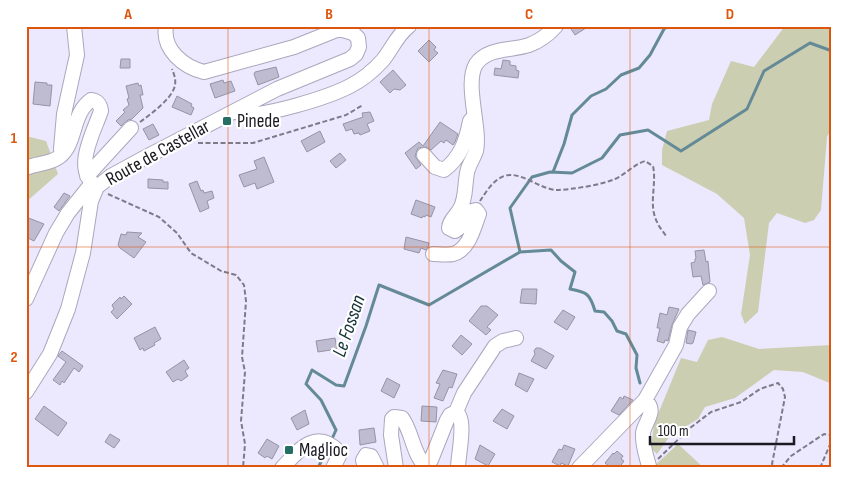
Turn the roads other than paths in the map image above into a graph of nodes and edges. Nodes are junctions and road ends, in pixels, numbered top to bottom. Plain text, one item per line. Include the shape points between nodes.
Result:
1 (74, 26) edge
2 (166, 26) edge
3 (409, 26) edge
4 (556, 26) edge
5 (237, 111) junction
6 (475, 117) junction
7 (132, 128) road end
8 (65, 151) junction
9 (424, 155) dead end
10 (26, 168) edge
11 (92, 182) junction
12 (433, 254) dead end
13 (709, 292) dead end
14 (26, 299) edge
15 (516, 338) dead end
16 (26, 392) edge
17 (646, 400) junction
18 (456, 412) junction
19 (338, 466) edge
20 (649, 466) road end
21 (282, 468) edge
22 (365, 468) edge
23 (377, 468) edge
24 (396, 468) edge
25 (458, 468) edge
26 (579, 468) edge

1 - 8 street via 77,55 64,114 61,149
2 - 5 street, Route de Castellar via 166,38 172,53 192,69 204,72 294,47 339,30 353,33 358,38 359,47 350,59
3 - 5 street via 383,59 350,86 320,98 251,116
4 - 6 street via 543,39 527,46 500,50 476,65 472,83
5 - 11 street, Route de Castellar via 119,172
6 - 9 street via 470,121 465,144 454,163 444,170 435,167
6 - 12 street via 476,152 468,168 461,208 448,228 455,231 472,211 479,214 462,250 453,254
7 - 11 street
8 - 10 street via 48,162
8 - 11 street via 85,104 96,101 101,112 84,161
11 - 14 street via 56,233
11 - 16 street, Route de Castellar via 83,253 68,309 50,354
13 - 17 street via 680,327 676,345
15 - 18 street via 495,346 464,393
17 - 20 street via 652,411 644,432
17 - 26 street
18 - 24 street via 447,420 431,460 425,464 407,425 402,418 394,416 390,426
18 - 25 street via 461,416 462,427
19 - 21 street via 338,451 329,444 311,442 300,448
22 - 23 street via 363,460 366,455 371,456

